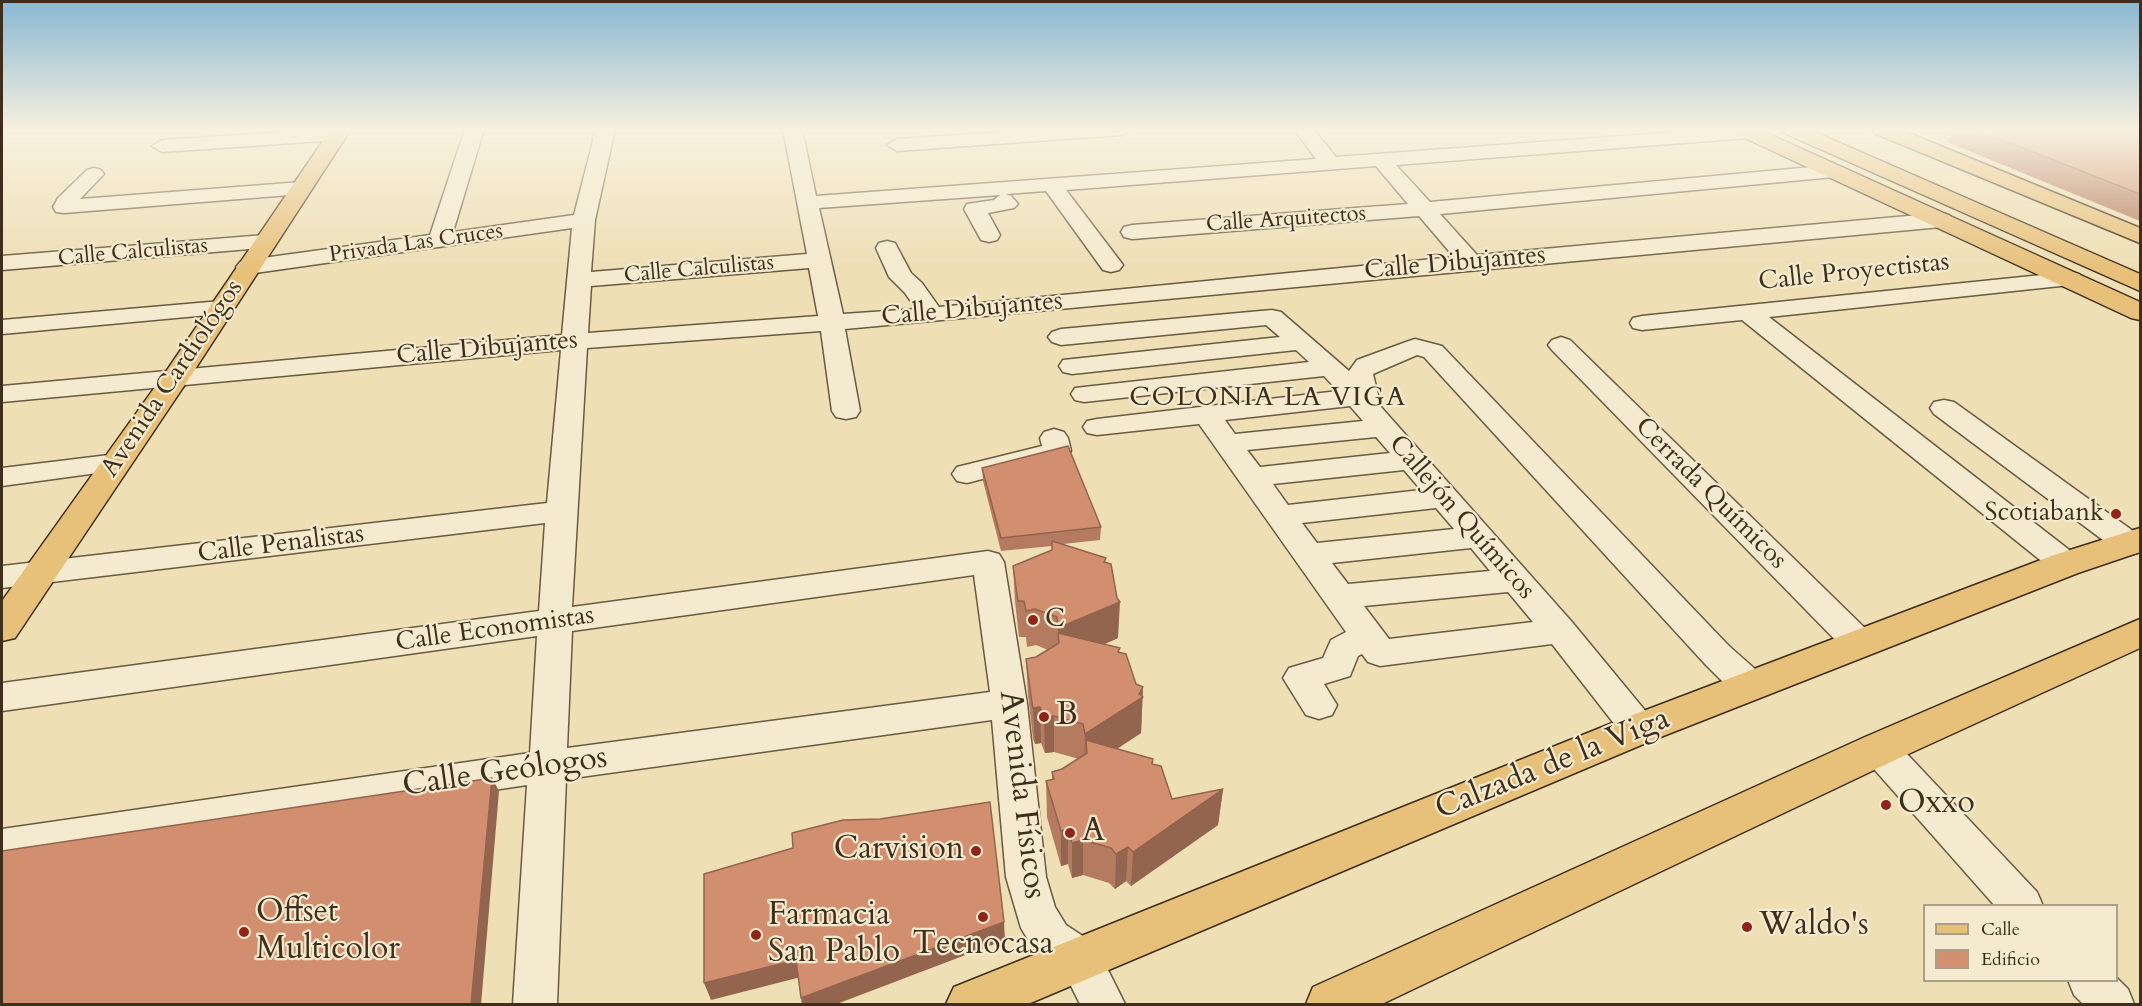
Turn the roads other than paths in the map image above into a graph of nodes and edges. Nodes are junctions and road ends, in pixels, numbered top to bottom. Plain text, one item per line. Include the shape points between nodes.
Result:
1 (92, 176) edge
2 (310, 176) edge
3 (459, 176) edge
4 (595, 176) edge
5 (801, 176) edge
6 (1187, 176) edge
7 (1395, 176) edge
8 (1781, 176) edge
9 (1845, 176) edge
10 (1897, 176) edge
11 (1933, 176) edge
12 (1995, 176) edge
13 (1053, 186) junction
14 (302, 188) junction
15 (997, 188) junction
16 (806, 203) junction
17 (1424, 209) junction
18 (584, 220) junction
19 (1941, 220) junction
20 (1132, 232) dead end
21 (989, 235) dead end
22 (2140, 236) edge
23 (439, 241) junction
24 (265, 242) junction
25 (887, 248) dead end
26 (817, 260) junction
27 (1471, 262) junction
28 (2, 263) edge
29 (1111, 265) dead end
30 (2140, 266) edge
31 (248, 267) junction
32 (2071, 279) junction
33 (581, 280) junction
34 (2140, 283) edge
35 (221, 308) junction
36 (2140, 312) edge
37 (1748, 313) junction
38 (932, 315) junction
39 (832, 322) junction
40 (1642, 323) dead end
41 (2, 327) edge
42 (1061, 337) dead end
43 (575, 341) junction
44 (1302, 342) junction
45 (1561, 345) dead end
46 (1072, 366) dead end
47 (1331, 367) junction
48 (176, 377) junction
49 (2, 394) edge
50 (1083, 394) dead end
51 (1944, 408) dead end
52 (846, 411) dead end
53 (1369, 412) junction
54 (1206, 414) junction
55 (1097, 427) dead end
56 (1054, 438) dead end
57 (1227, 442) junction
58 (1411, 460) junction
59 (117, 463) junction
60 (967, 474) dead end
61 (2, 477) edge
62 (1251, 477) junction
63 (1444, 497) junction
64 (561, 512) junction
65 (1280, 516) junction
66 (1478, 537) junction
67 (2135, 542) edge
68 (1309, 555) junction
69 (988, 562) joint
70 (2066, 564) junction
71 (40, 573) junction
72 (2, 578) edge
73 (1515, 580) junction
74 (1339, 597) junction
75 (557, 622) junction
76 (2, 628) edge
77 (1560, 631) junction
78 (2140, 633) edge
79 (1367, 636) junction
80 (1859, 643) junction
81 (1750, 686) junction
82 (2, 697) edge
83 (1009, 704) junction
84 (1319, 705) dead end
85 (1639, 729) junction
86 (1879, 749) junction
87 (547, 766) junction
88 (2, 847) edge
89 (2020, 904) edge
90 (1080, 959) junction
91 (2091, 982) edge
92 (535, 1005) edge
93 (971, 1005) edge
94 (1103, 1005) edge
95 (1330, 1005) edge
96 (2112, 1005) edge

1 - 14 street via 64,207
2 - 14 main road, Avenida Cardiológos
3 - 23 street
4 - 18 street
5 - 16 street
6 - 13 street
7 - 17 street
8 - 17 street, Calle Arquitectos
9 - 19 main road
10 - 34 main road
11 - 30 main road
12 - 22 main road
13 - 15 street
13 - 29 street
14 - 24 main road, Avenida Cardiológos
15 - 16 street
15 - 21 street via 1007,204 975,208
16 - 26 street
17 - 20 street, Calle Arquitectos
17 - 27 street
18 - 23 street, Privada Las Cruces
18 - 33 street
19 - 27 street, Calle Dibujantes
19 - 32 main road
23 - 31 street, Privada Las Cruces
24 - 28 street, Calle Calculistas
24 - 31 main road, Avenida Cardiológos
25 - 38 street via 902,277
26 - 33 street, Calle Calculistas
26 - 39 street
27 - 38 street, Calle Dibujantes
31 - 35 main road, Avenida Cardiológos
32 - 36 main road
32 - 37 street, Calle Proyectistas
33 - 43 street
35 - 41 street
35 - 48 main road, Avenida Cardiológos
37 - 40 street, Calle Proyectistas
37 - 70 street
38 - 39 street, Calle Dibujantes
39 - 43 street, Calle Dibujantes
39 - 52 street
42 - 44 street, Callejón Químicos via 1272,317
43 - 48 street, Calle Dibujantes
43 - 64 street
44 - 46 street
44 - 47 street, Callejón Químicos
45 - 80 street, Cerrada Químicos
47 - 50 street
47 - 53 street, Callejón Químicos
48 - 49 street, Calle Dibujantes
48 - 59 main road, Avenida Cardiológos
51 - 67 street
53 - 54 street
53 - 57 street
53 - 58 street, Callejón Químicos
53 - 81 street via 1360,374 1366,366 1415,347 1433,351
54 - 55 street
54 - 57 street
56 - 60 street via 1057,451
57 - 62 street
58 - 62 street
58 - 63 street, Callejón Químicos
59 - 61 street
59 - 71 main road, Avenida Cardiológos
62 - 65 street
63 - 65 street
63 - 66 street, Callejón Químicos
64 - 71 street, Calle Penalistas
64 - 75 street
65 - 68 street
66 - 68 street
66 - 73 street, Callejón Químicos
67 - 70 main road, Calzada de la Viga
68 - 74 street
69 - 75 street, Calle Economistas
69 - 83 street, Avenida Físicos
70 - 80 main road, Calzada de la Viga
71 - 72 street, Calle Penalistas
71 - 76 main road, Avenida Cardiológos
73 - 74 street
73 - 77 street, Callejón Químicos
74 - 79 street
75 - 82 street, Calle Economistas
75 - 87 street
77 - 79 street via 1380,653
77 - 85 street, Callejón Químicos
78 - 86 main road
79 - 84 street via 1342,649 1338,667 1301,678
80 - 81 main road, Calzada de la Viga
81 - 85 main road, Calzada de la Viga
83 - 87 street, Calle Geólogos
83 - 90 street, Avenida Físicos via 1026,877 1036,914 1051,939
85 - 90 main road, Calzada de la Viga
86 - 89 street
86 - 95 main road
87 - 88 street, Calle Geólogos
87 - 92 street
90 - 93 main road, Calzada de la Viga
90 - 94 street, Avenida Físicos
91 - 96 street

